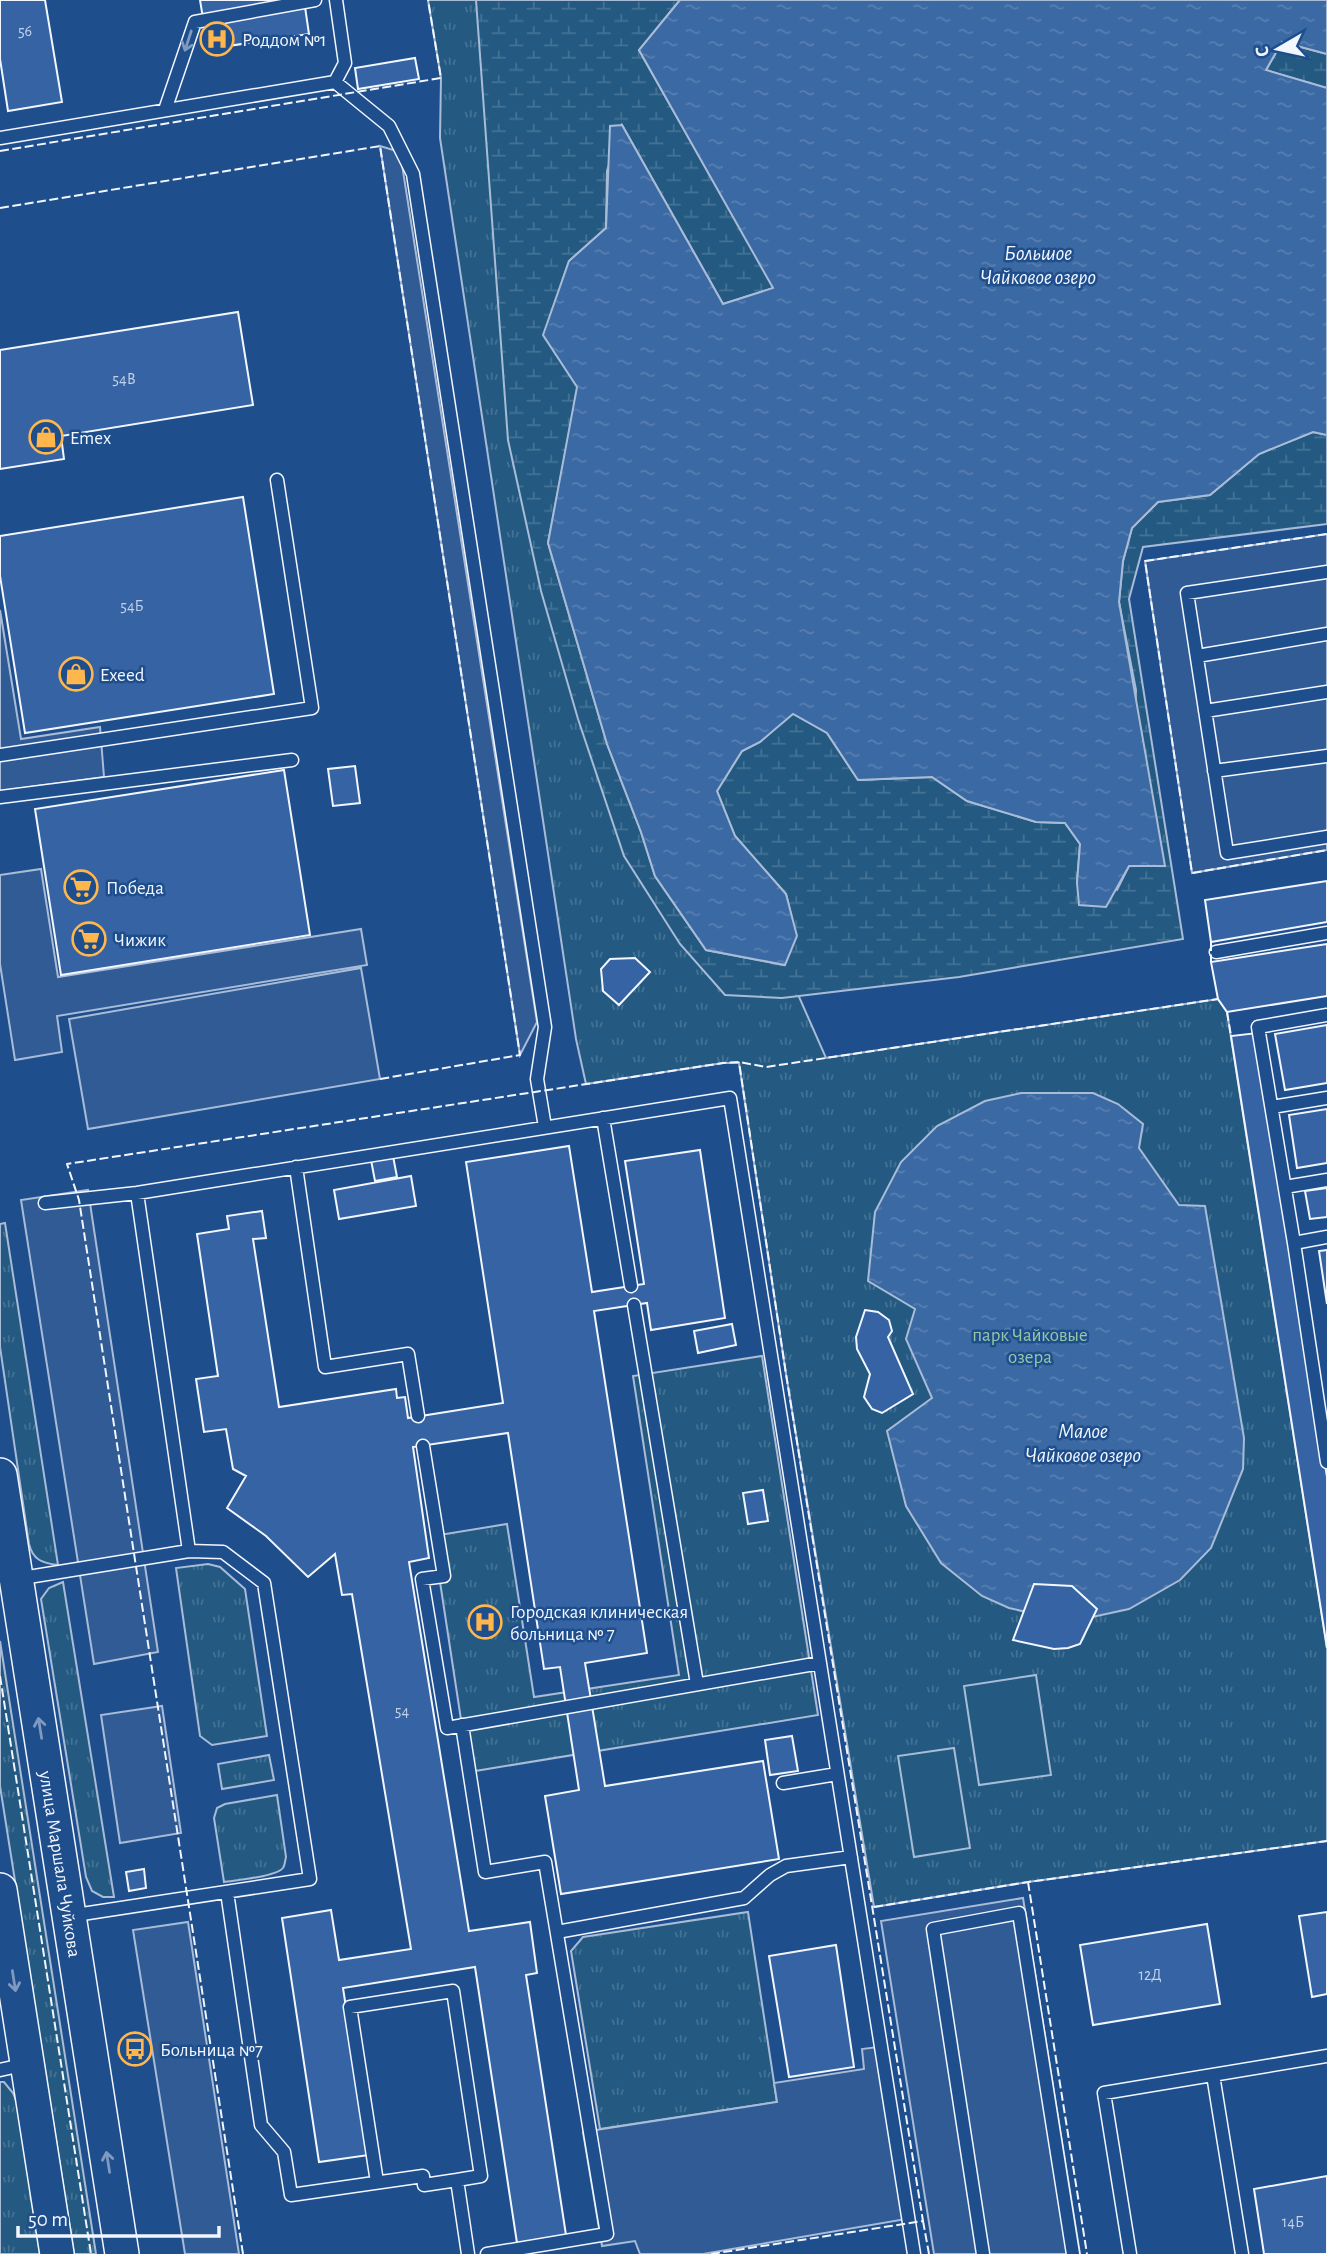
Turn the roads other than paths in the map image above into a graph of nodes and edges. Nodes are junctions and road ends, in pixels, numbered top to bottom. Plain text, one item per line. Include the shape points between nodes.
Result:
1 (315, 0) edge
2 (336, 0) edge
3 (335, 82) junction
4 (166, 110) junction
5 (0, 138) edge
6 (277, 480) dead end
7 (1327, 572) edge
8 (1327, 634) edge
9 (1197, 656) junction
10 (1327, 692) edge
11 (1205, 710) junction
12 (0, 754) edge
13 (1327, 756) edge
14 (292, 760) dead end
15 (1214, 771) junction
16 (0, 797) edge
17 (1327, 837) edge
18 (1327, 933) edge
19 (1216, 952) dead end
20 (1327, 1015) edge
21 (1327, 1098) edge
22 (1272, 1107) junction
23 (603, 1118) junction
24 (545, 1127) junction
25 (296, 1167) junction
26 (1327, 1180) edge
27 (1285, 1186) junction
28 (137, 1193) junction
29 (45, 1203) dead end
30 (1327, 1237) edge
31 (1294, 1243) junction
32 (631, 1286) dead end
33 (634, 1305) dead end
34 (418, 1416) dead end
35 (423, 1446) dead end
36 (1327, 1462) edge
37 (0, 1475) edge
38 (189, 1551) junction
39 (16, 1579) junction
40 (820, 1663) junction
41 (697, 1684) junction
42 (462, 1725) junction
43 (837, 1774) junction
44 (783, 1783) dead end
45 (851, 1857) junction
46 (0, 1890) edge
47 (227, 1892) junction
48 (69, 1916) junction
49 (557, 1932) junction
50 (1327, 2056) edge
51 (14, 2067) edge
52 (1213, 2075) junction
53 (457, 2180) junction
54 (377, 2182) junction
55 (57, 2254) edge
56 (122, 2254) edge
57 (468, 2254) edge
58 (488, 2254) edge
59 (914, 2254) edge
60 (983, 2254) edge
61 (1073, 2254) edge
62 (1130, 2254) edge
63 (1242, 2254) edge

1 -> 4 lane via 195,22
2 - 3 lane via 345,63
3 - 4 lane
3 - 24 lane via 389,126 413,174 545,1027 537,1079
4 - 5 lane
6 - 12 lane via 312,708
7 - 9 lane via 1187,593
8 - 9 lane
9 - 11 lane
10 - 11 lane
11 - 15 lane
13 - 15 lane
14 - 16 lane
15 - 17 lane via 1227,853
18 - 19 lane
20 - 22 lane via 1258,1027
21 - 22 lane
22 - 27 lane
23 - 24 lane
23 - 32 lane
23 - 40 lane via 730,1098
24 - 25 lane
25 - 28 lane
25 - 34 lane via 325,1367 408,1354
26 - 27 lane
27 - 31 lane
28 - 29 lane
28 - 38 lane
30 - 31 lane
31 - 36 lane
33 - 41 lane
35 - 42 lane via 444,1576 422,1579 447,1728
37 - 39 main road, улица Маршала Чуйкова
38 - 39 lane
38 - 47 lane via 223,1552 264,1583 310,1879
48 -> 39 main road, улица Маршала Чуйкова
40 - 41 lane
40 - 43 lane
41 - 42 lane
42 - 49 lane via 485,1872 545,1862
43 - 44 lane
43 - 45 lane
45 - 49 lane via 786,1866 744,1898
45 - 59 lane
46 -> 51 main road
47 - 48 lane
47 - 54 lane via 261,2125 284,2152 291,2195
56 -> 48 main road, улица Маршала Чуйкова
49 - 58 lane via 607,2234
50 - 52 lane
51 - 55 main road
52 - 62 lane via 1104,2093
52 - 63 lane
53 - 54 lane via 424,2185 423,2176
53 - 54 lane via 481,2176 453,1991 350,2007
53 - 57 lane
60 - 61 lane via 933,1929 1019,1913

